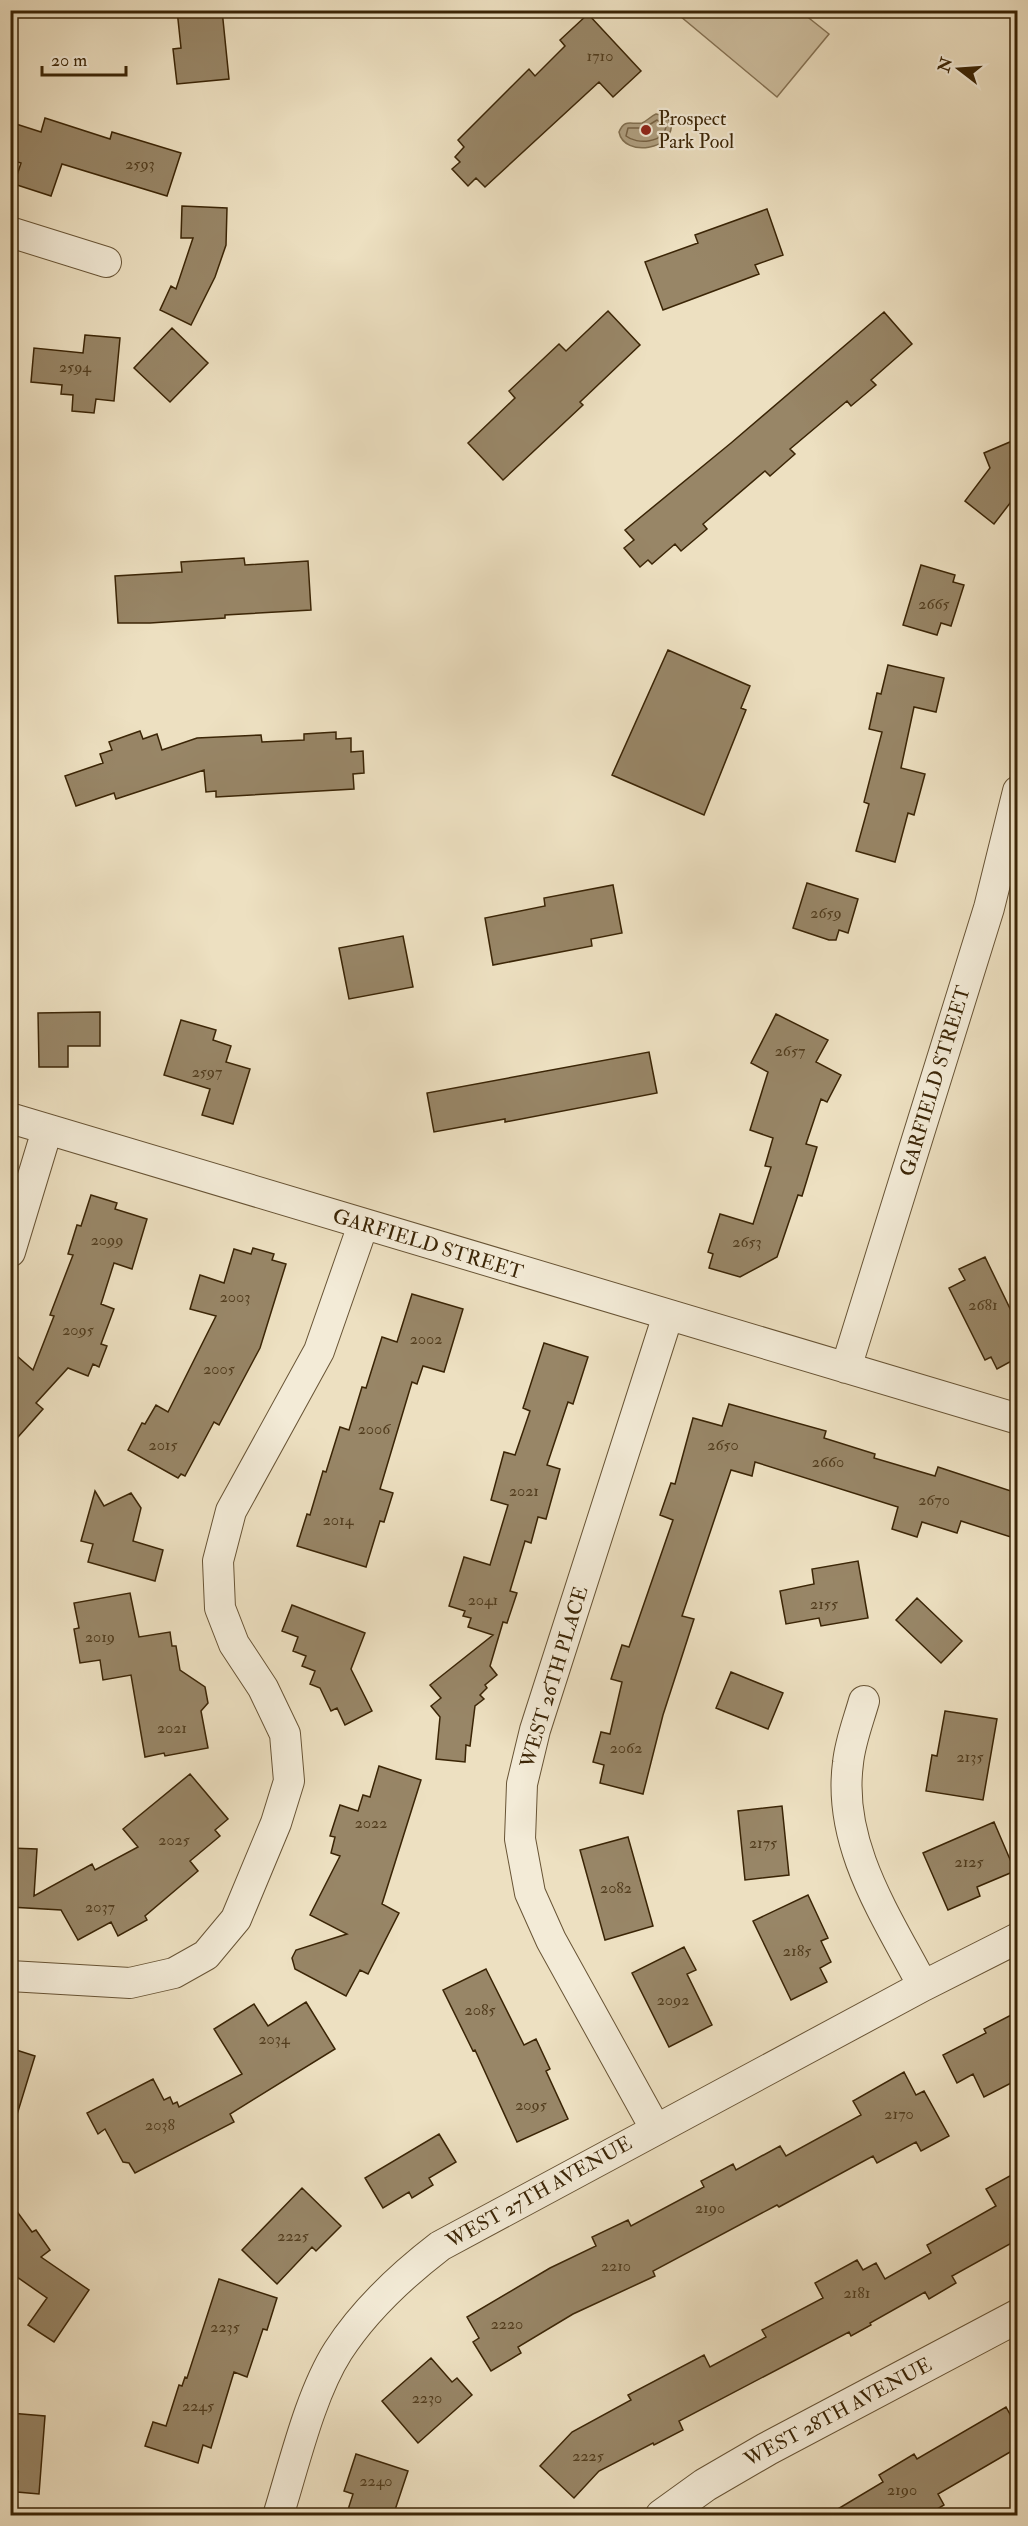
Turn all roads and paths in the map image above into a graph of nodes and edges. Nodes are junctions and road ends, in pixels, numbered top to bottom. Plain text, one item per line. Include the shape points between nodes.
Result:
1 (10, 232) edge
2 (106, 262) dead end
3 (1017, 791) edge
4 (10, 1118) edge
5 (47, 1130) junction
6 (363, 1225) junction
7 (10, 1252) edge
8 (668, 1315) junction
9 (846, 1368) junction
10 (1017, 1419) edge
11 (864, 1701) dead end
12 (1017, 1938) edge
13 (10, 1976) edge
14 (923, 1986) junction
15 (654, 2128) junction
16 (1017, 2316) edge
17 (278, 2516) edge
18 (662, 2516) edge

1 - 2 street
3 - 9 street, GARFIELD STREET via 989,908
4 - 5 street, GARFIELD STREET
5 - 6 street, GARFIELD STREET
5 - 7 street
6 - 8 street, GARFIELD STREET
6 - 13 street via 319,1351 231,1511 218,1561 220,1608 234,1644 263,1688 285,1734 289,1781 236,1920 206,1955 174,1973 130,1983
8 - 9 street, GARFIELD STREET
8 - 15 street, WEST 26TH PLACE via 535,1730 522,1784 520,1839 530,1893 547,1930
9 - 10 street, GARFIELD STREET
11 - 14 street via 847,1765 853,1839 864,1873
12 - 14 street, WEST 27TH AVENUE
14 - 15 street, WEST 27TH AVENUE
15 - 17 street, WEST 27TH AVENUE via 440,2246 399,2279 369,2310 337,2353 313,2406
16 - 18 street, WEST 28TH AVENUE via 767,2449 705,2485

